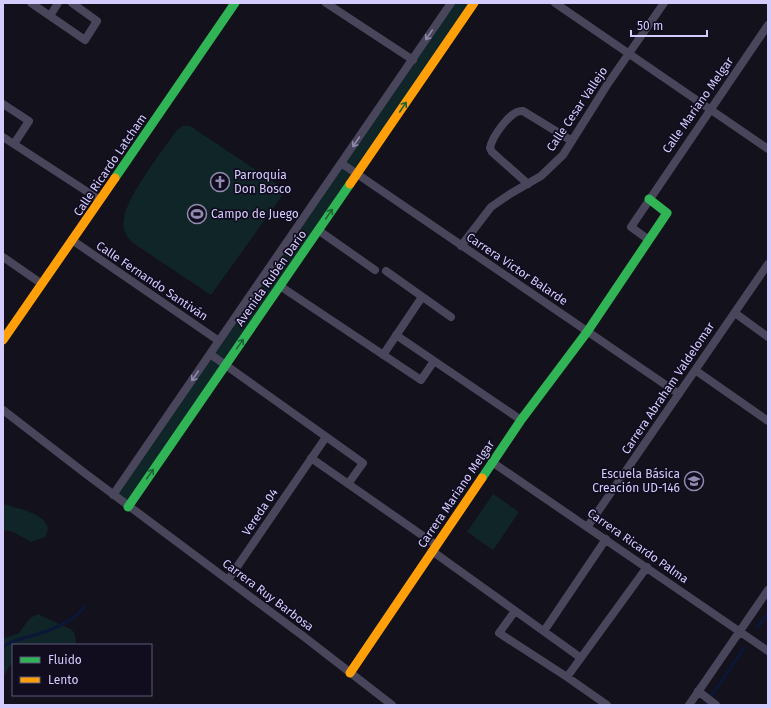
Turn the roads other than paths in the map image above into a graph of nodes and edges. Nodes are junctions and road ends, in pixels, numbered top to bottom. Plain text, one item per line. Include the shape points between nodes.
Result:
1 (31, 3) edge
2 (58, 3) edge
3 (72, 3) edge
4 (235, 3) edge
5 (326, 3) edge
6 (451, 3) edge
7 (474, 3) edge
8 (555, 3) edge
9 (664, 3) edge
10 (50, 16) junction
11 (768, 25) edge
12 (629, 54) junction
13 (413, 60) junction
14 (3, 104) edge
15 (710, 110) junction
16 (3, 137) edge
17 (572, 141) junction
18 (14, 144) junction
19 (768, 149) edge
20 (341, 163) junction
21 (357, 174) junction
22 (528, 184) junction
23 (100, 200) junction
24 (649, 200) junction
25 (318, 230) junction
26 (72, 240) junction
27 (649, 240) junction
28 (461, 246) junction
29 (3, 257) edge
30 (768, 264) edge
31 (375, 270) dead end
32 (386, 271) dead end
33 (42, 284) junction
34 (280, 286) junction
35 (422, 297) junction
36 (735, 313) junction
37 (452, 317) dead end
38 (587, 332) junction
39 (396, 335) junction
40 (768, 337) edge
41 (3, 340) edge
42 (219, 341) junction
43 (210, 354) junction
44 (383, 355) junction
45 (434, 361) junction
46 (225, 365) junction
47 (695, 370) junction
48 (679, 394) junction
49 (3, 410) edge
50 (521, 420) junction
51 (768, 421) edge
52 (326, 436) junction
53 (311, 458) junction
54 (492, 462) junction
55 (348, 484) junction
56 (113, 495) junction
57 (128, 506) junction
58 (588, 526) junction
59 (606, 539) junction
60 (434, 548) junction
61 (647, 567) junction
62 (228, 580) junction
63 (768, 590) edge
64 (515, 611) junction
65 (544, 631) junction
66 (740, 631) junction
67 (768, 651) edge
68 (581, 658) junction
69 (350, 673) junction
70 (567, 677) junction
71 (698, 692) junction
72 (711, 701) edge
73 (392, 705) edge
74 (606, 705) edge
75 (689, 705) edge

1 - 10 street
2 - 10 street
3 - 10 street via 98,21 85,40
4 - 23 street, Calle Ricardo Latcham
5 - 13 street
6 -> 13 street, Avenida Rubén Darío
21 -> 7 street, Avenida Rubén Darío
8 - 12 street
9 - 12 street, Calle Cesar Vallejo
11 - 15 street, Calle Mariano Melgar
12 - 15 street
12 - 17 street, Calle Cesar Vallejo
13 -> 20 street, Avenida Rubén Darío
14 - 18 street via 29,121
15 - 19 street
15 - 24 street, Calle Mariano Melgar
16 - 18 street
17 - 22 street, Calle Cesar Vallejo via 547,172
17 - 22 street via 523,111 518,111 506,121 490,148
18 - 23 street
20 - 21 street, Carrera Victor Balarde
20 - 42 street, Avenida Rubén Darío
25 -> 21 street, Avenida Rubén Darío
21 - 28 street, Carrera Victor Balarde
22 - 28 street, Calle Cesar Vallejo via 491,207
23 - 26 street, Calle Ricardo Latcham
24 - 27 street via 667,213
24 - 27 street, Calle Mariano Melgar via 630,227
25 - 31 street
25 - 34 street, Avenida Rubén Darío
26 - 33 street, Calle Ricardo Latcham
26 - 42 street, Calle Fernando Santiván
27 - 38 street
28 - 38 street, Carrera Victor Balarde
29 - 33 street
30 - 36 street, Carrera Abraham Valdelomar
32 - 35 street
33 - 41 street, Calle Ricardo Latcham
34 - 44 street
46 -> 34 street, Avenida Rubén Darío
35 - 37 street
35 - 39 street
36 - 40 street
36 - 47 street, Carrera Abraham Valdelomar
38 - 48 street, Carrera Victor Balarde
38 - 50 street, Carrera Mariano Melgar
39 - 44 street
39 - 45 street
42 - 43 street, Avenida Rubén Darío
43 - 46 street
43 -> 56 street, Avenida Rubén Darío
44 - 45 street via 421,380
45 - 50 street
46 - 52 street
57 -> 46 street, Avenida Rubén Darío
47 - 48 street, Carrera Abraham Valdelomar
47 - 51 street
48 - 58 street, Carrera Abraham Valdelomar
49 - 56 street
50 - 54 street, Carrera Mariano Melgar
52 - 53 street, Vereda 04
52 - 55 street via 363,463
53 - 55 street
53 - 62 street, Vereda 04
54 - 58 street, Carrera Ricardo Palma
54 - 60 street, Carrera Mariano Melgar
55 - 60 street
56 - 57 street, Carrera Ruy Barbosa
57 - 62 street, Carrera Ruy Barbosa
58 - 59 street, Carrera Ricardo Palma
59 - 61 street, Carrera Ricardo Palma
59 - 65 street
60 - 64 street
60 - 69 street, Carrera Mariano Melgar
61 - 66 street, Carrera Ricardo Palma
61 - 68 street
62 - 69 street, Carrera Ruy Barbosa
63 - 66 street
64 - 65 street
64 - 70 street via 499,633
65 - 68 street
66 - 67 street, Carrera Ricardo Palma
66 - 71 street
68 - 70 street
69 - 73 street, Carrera Ruy Barbosa
70 - 74 street
71 - 72 street
71 - 75 street

